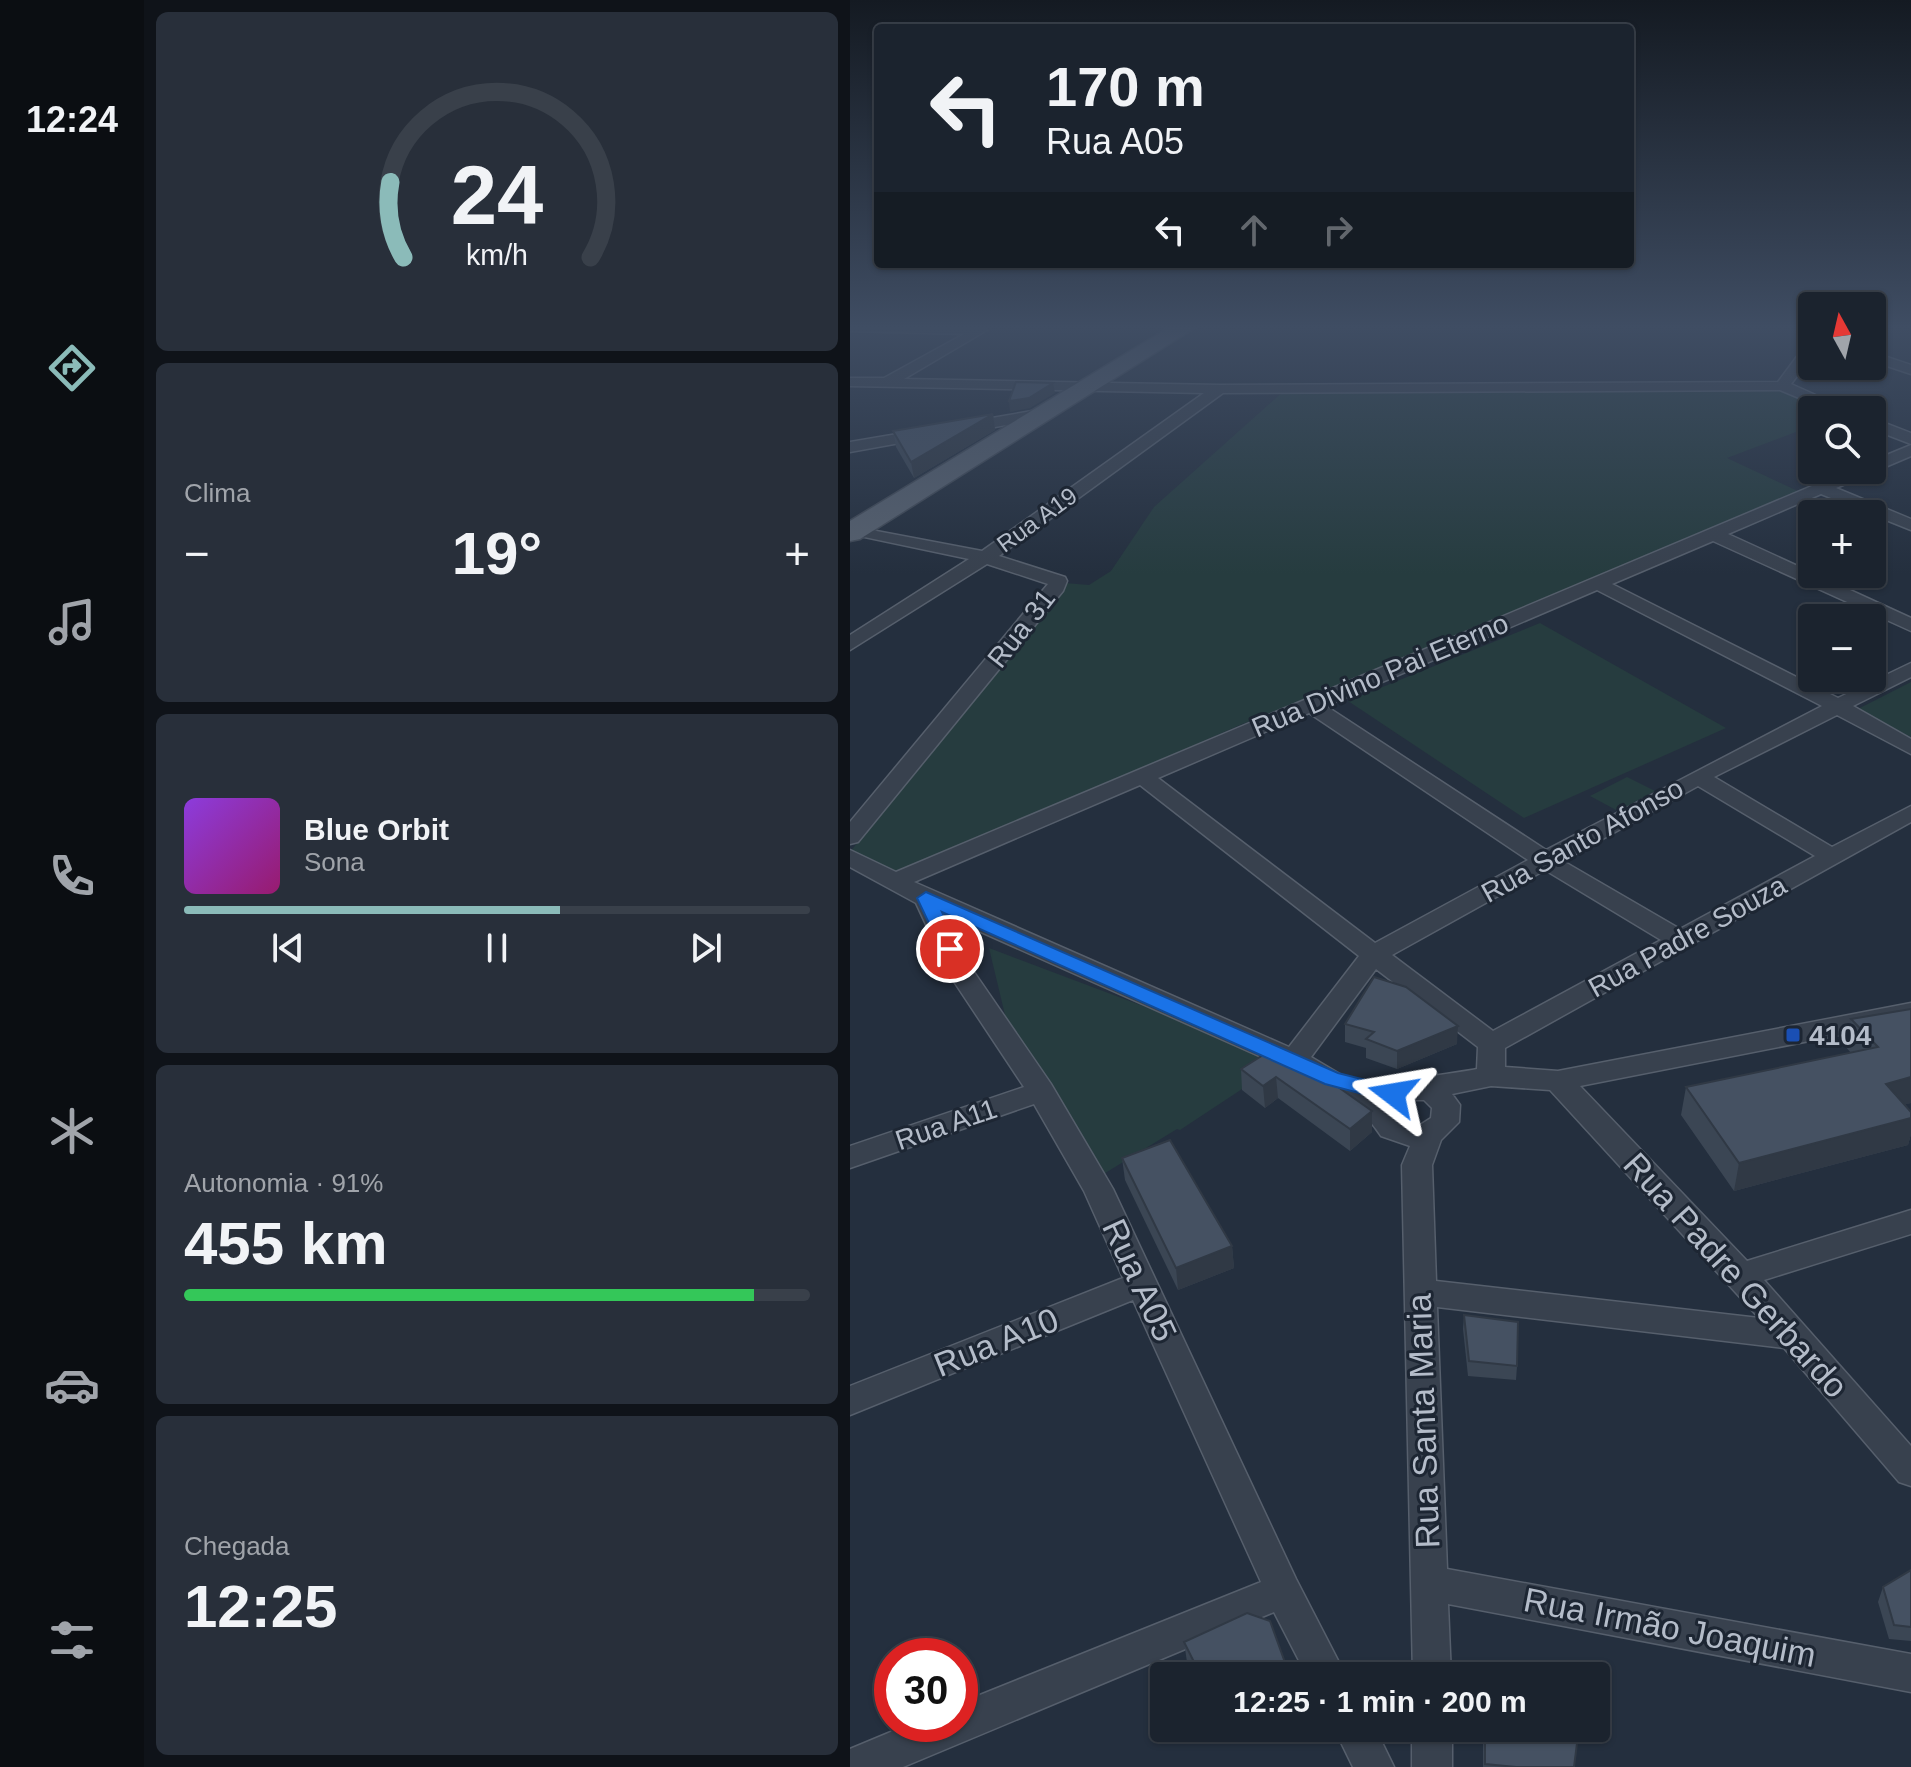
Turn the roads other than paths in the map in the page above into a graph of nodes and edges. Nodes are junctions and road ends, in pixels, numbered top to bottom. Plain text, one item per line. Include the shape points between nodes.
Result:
1 (1051, 409) edge
2 (1191, 409) edge
3 (1044, 414) junction
4 (1886, 429) edge
5 (1911, 439) edge
6 (850, 447) edge
7 (1911, 450) edge
8 (1886, 461) edge
9 (1831, 484) edge
10 (1821, 488) junction
11 (1911, 525) edge
12 (852, 527) edge
13 (1713, 534) junction
14 (985, 557) junction
15 (1597, 583) junction
16 (1911, 625) edge
17 (850, 644) edge
18 (1911, 669) edge
19 (1310, 705) junction
20 (1837, 706) junction
21 (1911, 748) edge
22 (1142, 776) junction
23 (1698, 777) junction
24 (1911, 813) edge
25 (850, 837) edge
26 (1831, 856) junction
27 (850, 857) edge
28 (1546, 861) junction
29 (896, 881) junction
30 (926, 898) junction
31 (1682, 941) junction
32 (1374, 954) junction
33 (1911, 1012) edge
34 (1491, 1044) junction
35 (1294, 1060) junction
36 (1491, 1076) junction
37 (1558, 1081) junction
38 (1041, 1091) junction
39 (1434, 1097) junction
40 (1392, 1114) junction
41 (1429, 1134) junction
42 (850, 1157) edge
43 (1417, 1165) junction
44 (1911, 1222) edge
45 (1741, 1275) junction
46 (1141, 1284) junction
47 (1420, 1292) junction
48 (1791, 1335) junction
49 (850, 1401) edge
50 (1911, 1471) edge
51 (1428, 1583) junction
52 (1283, 1591) junction
53 (1320, 1662) edge
54 (1431, 1662) edge
55 (1911, 1673) edge
56 (978, 1716) edge
57 (915, 1742) edge
58 (1361, 1742) edge
59 (1432, 1742) edge
60 (855, 1767) edge
61 (1374, 1767) edge
62 (1432, 1767) edge

1 - 3 main road
2 - 14 street, Rua A19
3 - 6 street
3 - 12 main road
4 - 5 street
7 - 8 street
9 - 10 street, Rua Divino Pai Eterno
10 - 11 street
10 - 13 street, Rua Divino Pai Eterno
12 - 14 street, Rua 31
13 - 15 street, Rua Divino Pai Eterno
13 - 16 street
14 - 17 street, Rua A19
14 - 25 street, Rua 31 via 1053,577 1057,586
15 - 19 street, Rua Divino Pai Eterno
15 - 20 street
18 - 20 street, Rua Santo Afonso
19 - 22 street, Rua Divino Pai Eterno
19 - 28 street
20 - 21 street
20 - 23 street, Rua Santo Afonso
22 - 29 street, Rua Divino Pai Eterno
22 - 32 street
23 - 26 street
23 - 28 street, Rua Santo Afonso
24 - 26 street, Rua Padre Souza
26 - 31 street, Rua Padre Souza
27 - 29 street
28 - 31 street
28 - 32 street, Rua Santo Afonso
29 - 30 street
30 - 35 street
30 - 38 street, Rua A05 via 962,974
31 - 34 street, Rua Padre Souza
32 - 34 street
32 - 35 street, Rua Santo Afonso
33 - 37 street
34 - 36 street
35 - 40 street
36 - 37 street
36 - 39 street
37 - 45 street, Rua Padre Gerbardo
38 - 42 street, Rua A11
38 - 46 street, Rua A05 via 1098,1189
39 - 40 street
39 - 41 street, Rua Santa Maria via 1445,1122
40 - 41 street
40 - 43 street, Rua Santa Maria
41 - 43 street, Rua Santa Maria
43 - 47 street, Rua Santa Maria
44 - 45 street
45 - 48 street, Rua Padre Gerbardo
46 - 49 street, Rua A10
46 - 52 street, Rua A05
47 - 48 street
47 - 51 street, Rua Santa Maria
48 - 50 street, Rua Padre Gerbardo
51 - 54 street, Rua Santa Maria
51 - 55 street, Rua Irmão Joaquim
52 - 53 street, Rua A05
52 - 56 street
57 - 60 street
58 - 61 street
59 - 62 street

